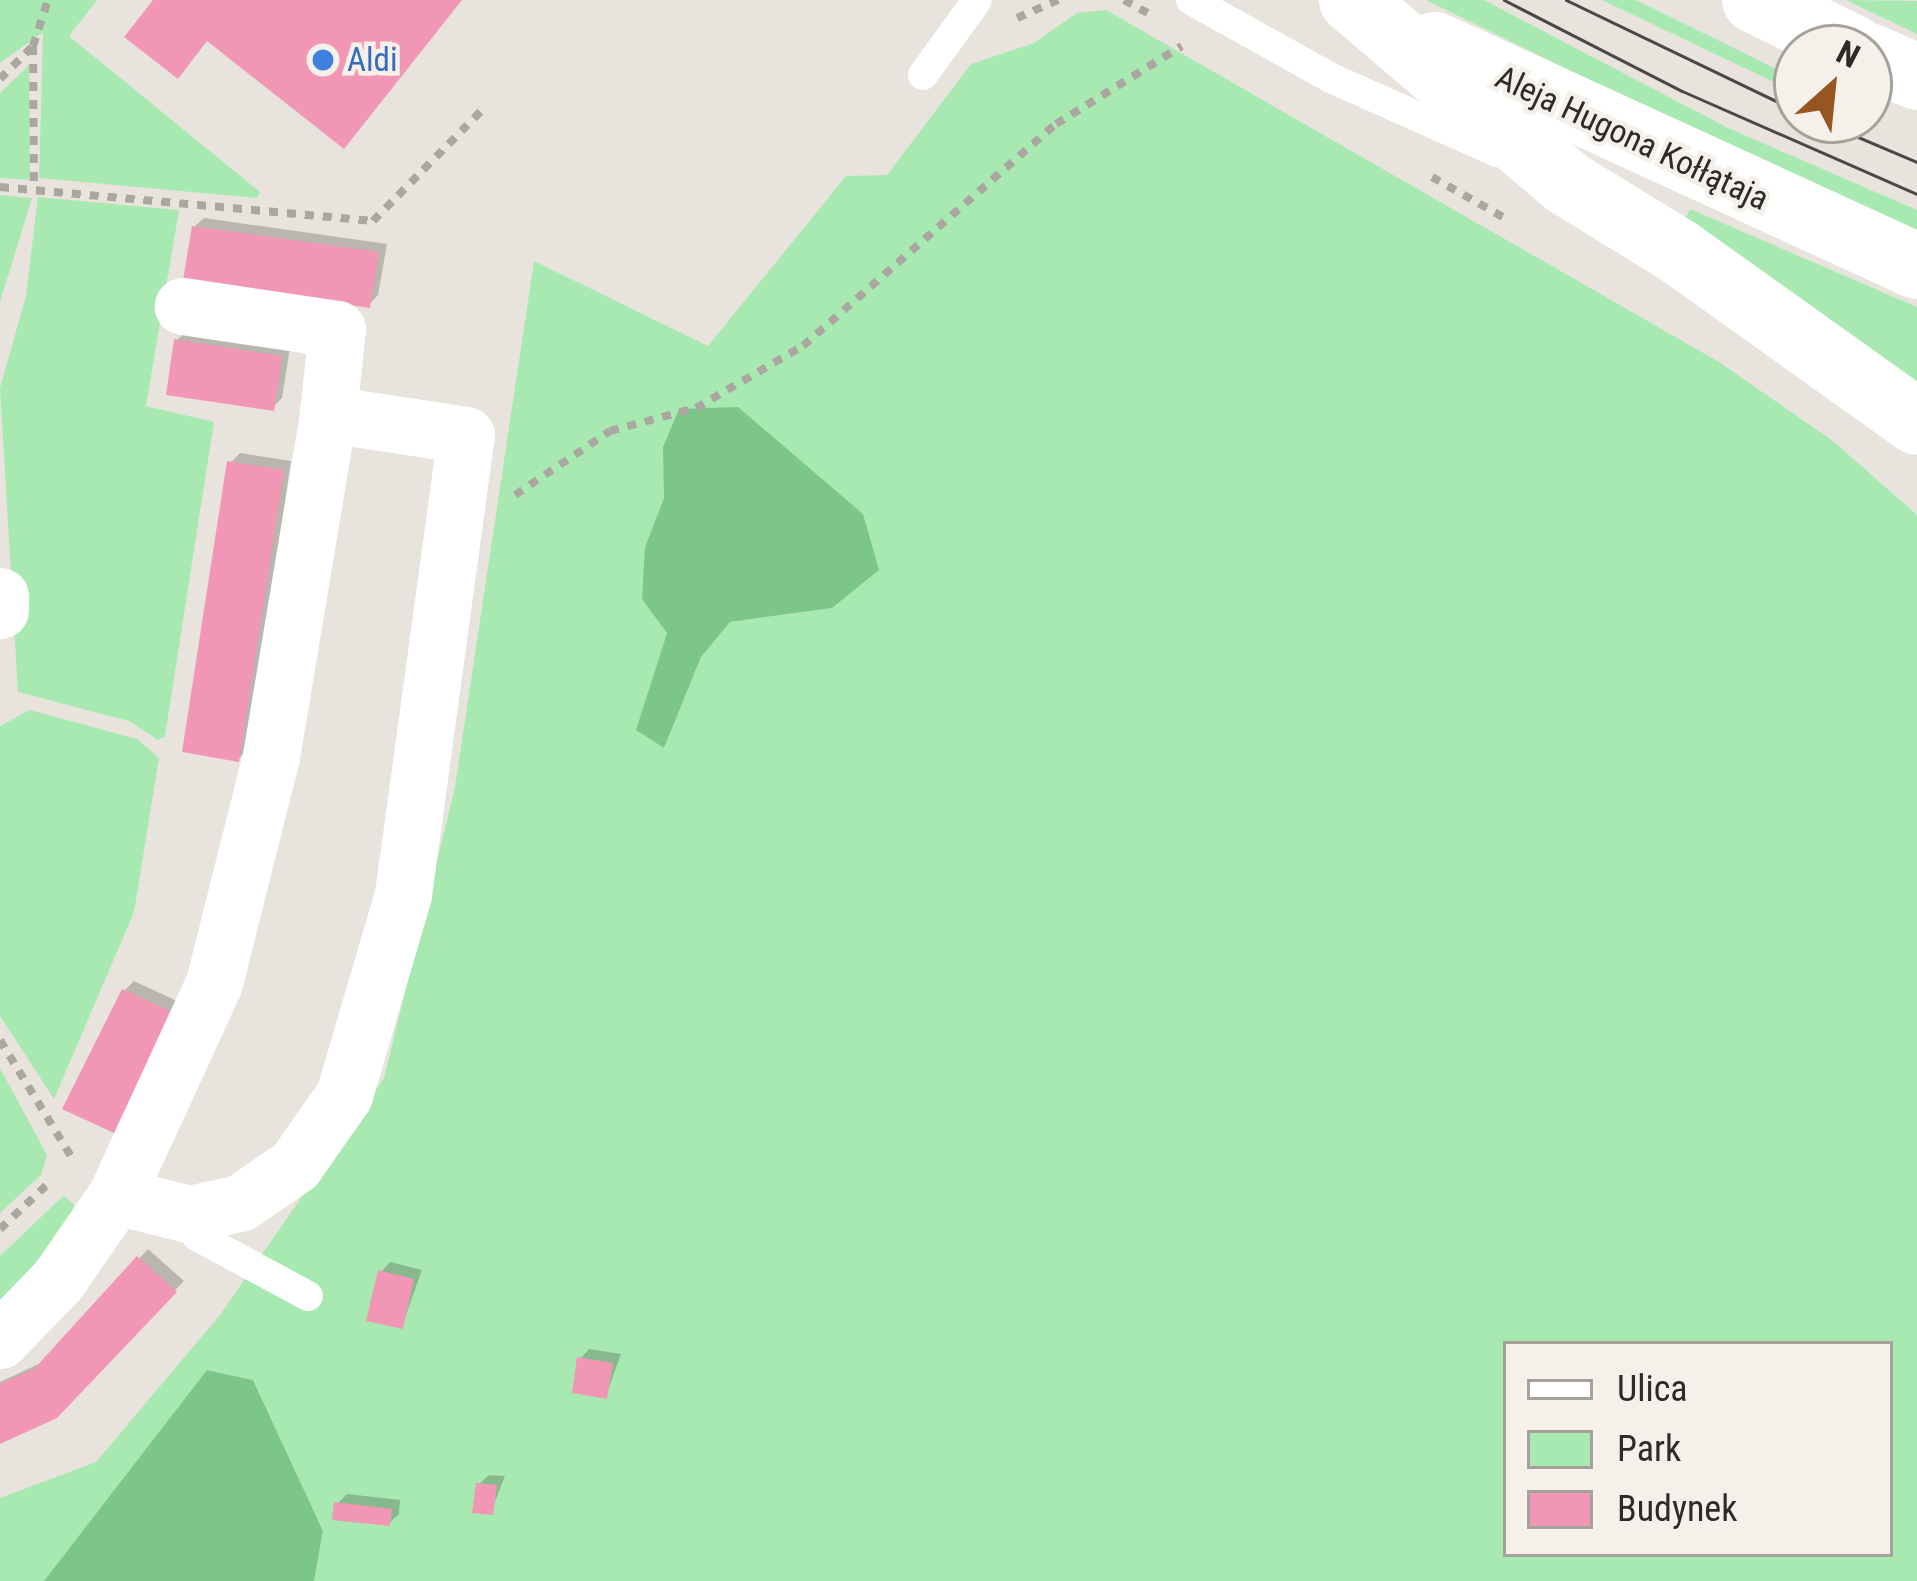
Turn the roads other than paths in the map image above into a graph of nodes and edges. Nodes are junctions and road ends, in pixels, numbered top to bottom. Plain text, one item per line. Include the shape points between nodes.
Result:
1 (977, 0) edge
2 (1191, 0) edge
3 (1353, 0) edge
4 (1755, 0) edge
5 (1802, 24) edge
6 (923, 74) dead end
7 (1567, 183) junction
8 (1917, 266) edge
9 (183, 306) dead end
10 (328, 414) junction
11 (1917, 422) edge
12 (0, 596) edge
13 (0, 610) edge
14 (116, 1196) junction
15 (189, 1214) junction
16 (308, 1296) dead end
17 (0, 1340) edge

1 - 6 lane
2 - 7 lane via 1331,78
3 - 7 main road
3 - 8 main road, Aleja Hugona Kołłątaja via 1474,65
4 - 5 main road
7 - 11 main road via 1679,252
9 - 10 street via 337,329
10 - 14 street via 271,756 214,982
10 - 15 street via 466,435 403,894 344,1095 295,1165 240,1203
12 - 13 street
14 - 15 street
14 - 17 street via 58,1280
15 - 16 lane via 197,1236

